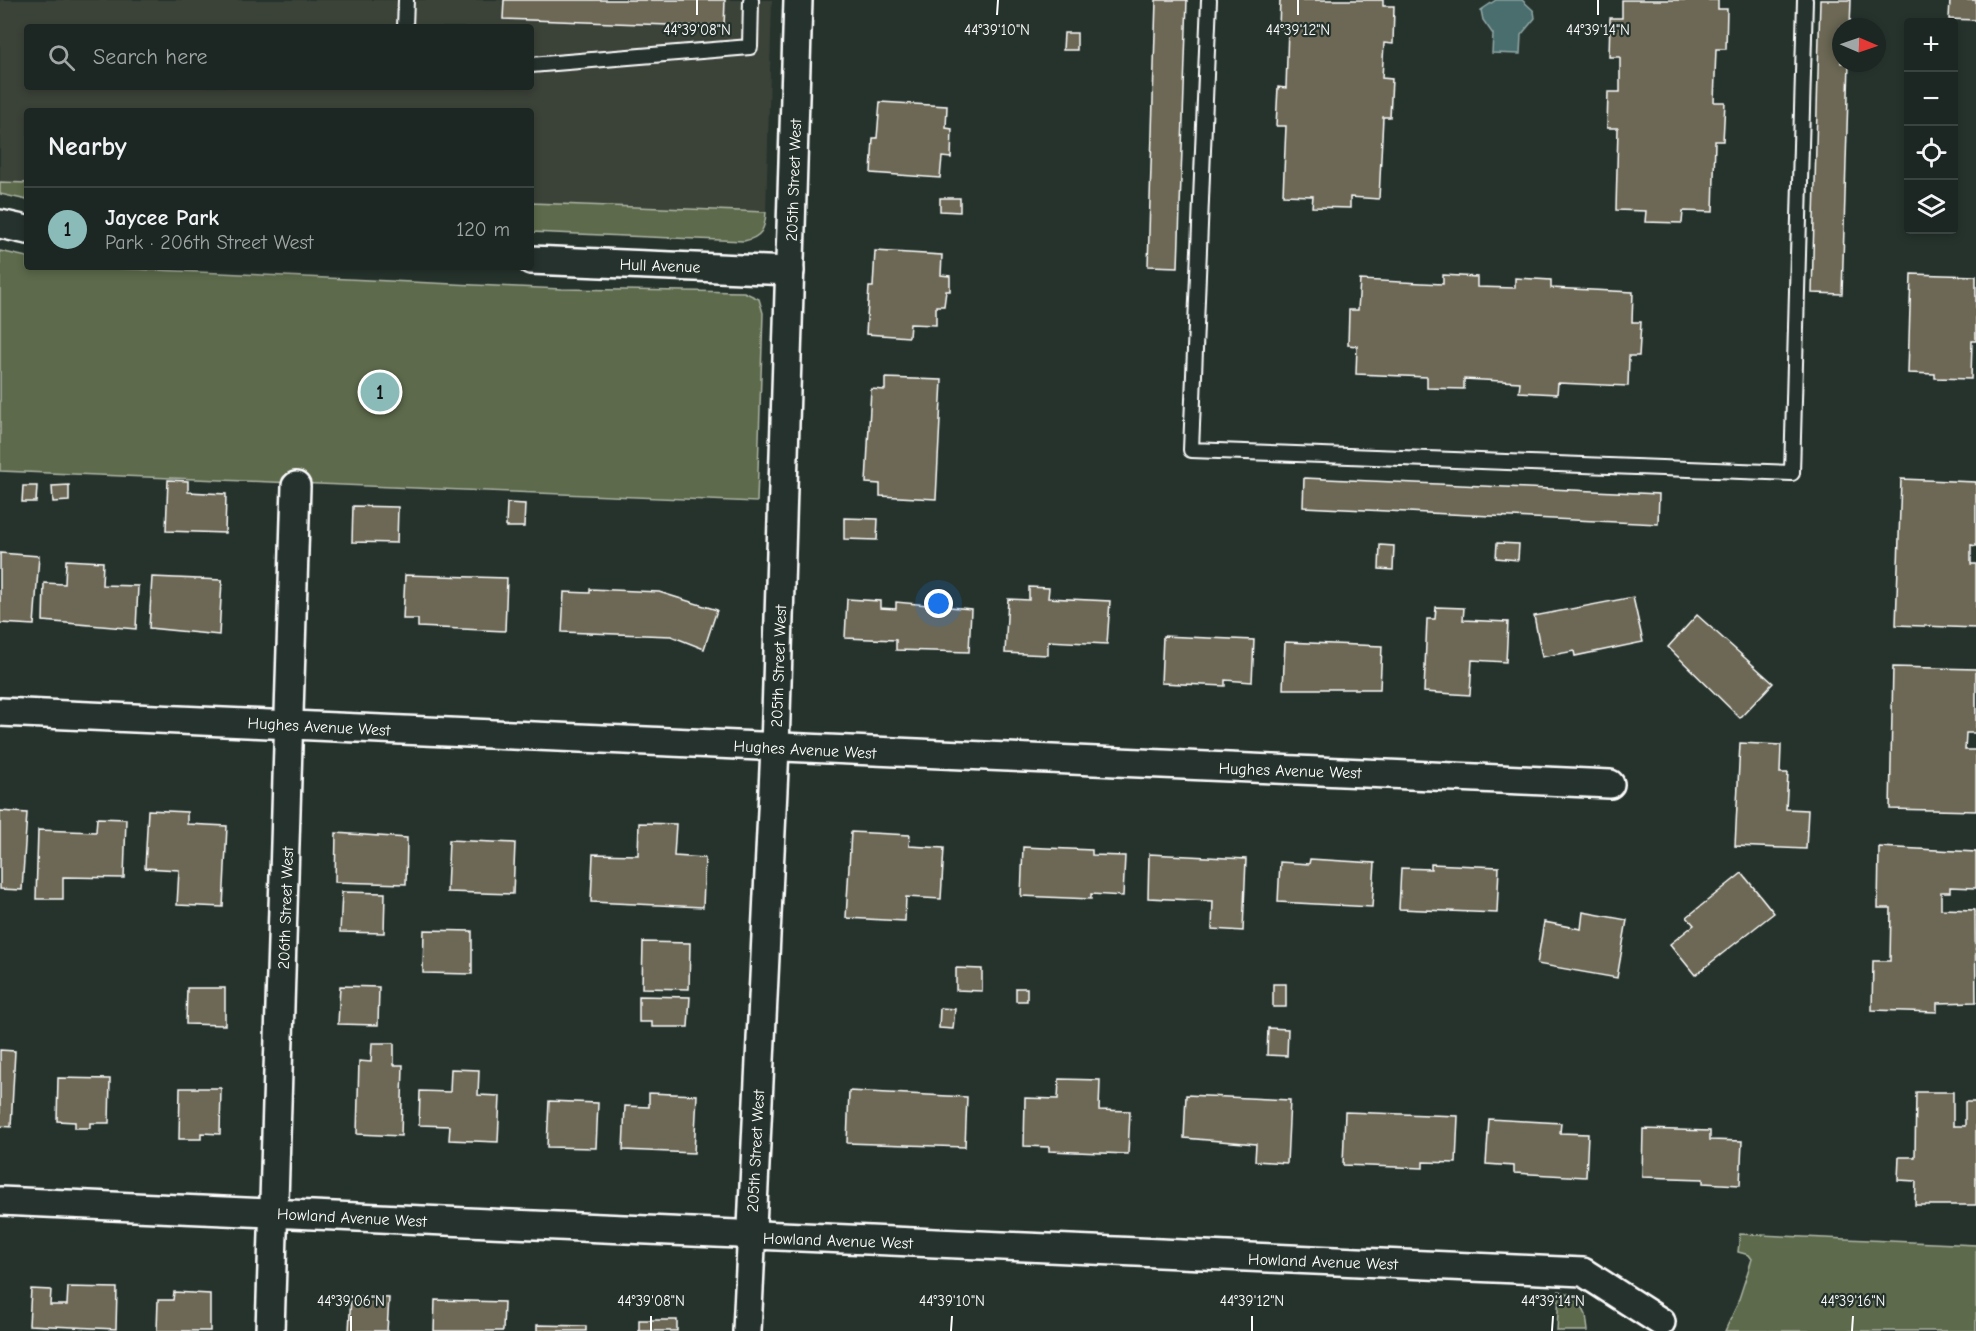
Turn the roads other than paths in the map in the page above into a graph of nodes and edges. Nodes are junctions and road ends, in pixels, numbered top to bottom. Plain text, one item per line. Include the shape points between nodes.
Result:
1 (406, 0) edge
2 (751, 0) edge
3 (798, 0) edge
4 (1209, 0) edge
5 (1805, 0) edge
6 (405, 24) edge
7 (534, 65) edge
8 (0, 224) edge
9 (24, 229) edge
10 (534, 260) edge
11 (790, 271) junction
12 (296, 486) dead end
13 (0, 712) edge
14 (289, 724) junction
15 (775, 748) junction
16 (1610, 784) dead end
17 (0, 1201) edge
18 (275, 1213) junction
19 (750, 1236) junction
20 (1661, 1322) dead end
21 (270, 1331) edge
22 (747, 1331) edge

1 - 6 lane
2 - 7 lane via 750,47
3 - 11 street, 205th Street West
4 - 5 lane via 1191,450 1792,473
8 - 9 street
10 - 11 street, Hull Avenue
11 - 15 street, 205th Street West
12 - 14 street, 206th Street West
13 - 14 street, Hughes Avenue West
14 - 15 street, Hughes Avenue West
14 - 18 street, 206th Street West
15 - 16 street, Hughes Avenue West
15 - 19 street, 205th Street West
17 - 18 street, Howland Avenue West
18 - 19 street, Howland Avenue West
18 - 21 street, 206th Street West
19 - 20 street, Howland Avenue West via 1583,1272
19 - 22 street, 205th Street West

